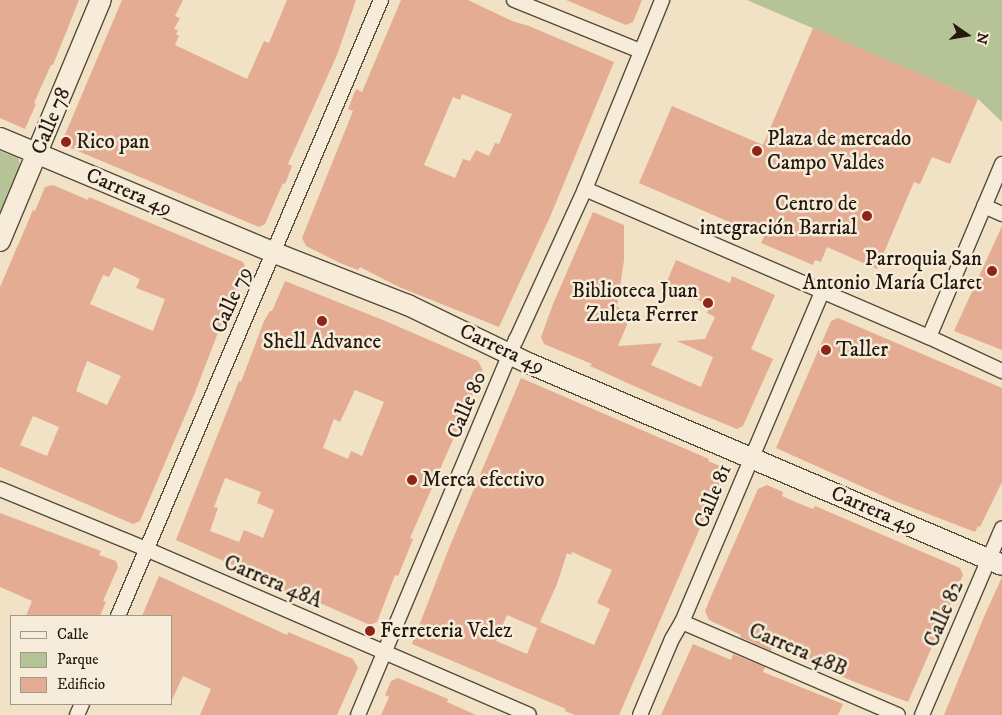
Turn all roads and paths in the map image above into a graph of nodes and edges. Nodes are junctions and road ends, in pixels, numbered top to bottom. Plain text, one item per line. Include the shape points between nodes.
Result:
1 (101, 0) edge
2 (381, 0) edge
3 (514, 0) edge
4 (662, 0) edge
5 (640, 51) junction
6 (0, 138) edge
7 (38, 153) junction
8 (1002, 164) edge
9 (585, 189) junction
10 (984, 206) junction
11 (1002, 214) edge
12 (0, 241) edge
13 (275, 253) junction
14 (822, 292) junction
15 (929, 337) junction
16 (510, 354) junction
17 (1002, 371) edge
18 (750, 458) junction
19 (0, 489) edge
20 (1002, 528) edge
21 (146, 549) junction
22 (995, 562) edge
23 (118, 615) edge
24 (682, 622) junction
25 (386, 653) junction
26 (358, 715) edge
27 (529, 715) edge
28 (640, 715) edge
29 (898, 715) edge
30 (922, 715) edge

1 - 7 street, Calle 78
2 - 13 street, Calle 79
3 - 5 street
4 - 5 street, Calle 80
5 - 9 street, Calle 80
6 - 7 street, Carrera 49
7 - 12 street, Calle 78
7 - 13 street, Carrera 49
8 - 10 street
9 - 14 street
9 - 16 street, Calle 80
10 - 11 street
10 - 15 street
13 - 16 street, Carrera 49 via 408,305
13 - 21 street, Calle 79
14 - 15 street
14 - 18 street, Calle 81
15 - 17 street
16 - 18 street, Carrera 49
16 - 25 street, Calle 80
18 - 22 street, Carrera 49
18 - 24 street, Calle 81
19 - 21 street, Carrera 48A
20 - 22 street, Calle 82
21 - 23 street, Calle 79
21 - 25 street, Carrera 48A
22 - 30 street, Calle 82
24 - 28 street, Calle 81
24 - 29 street, Carrera 48B
25 - 26 street, Calle 80
25 - 27 street, Carrera 48A

